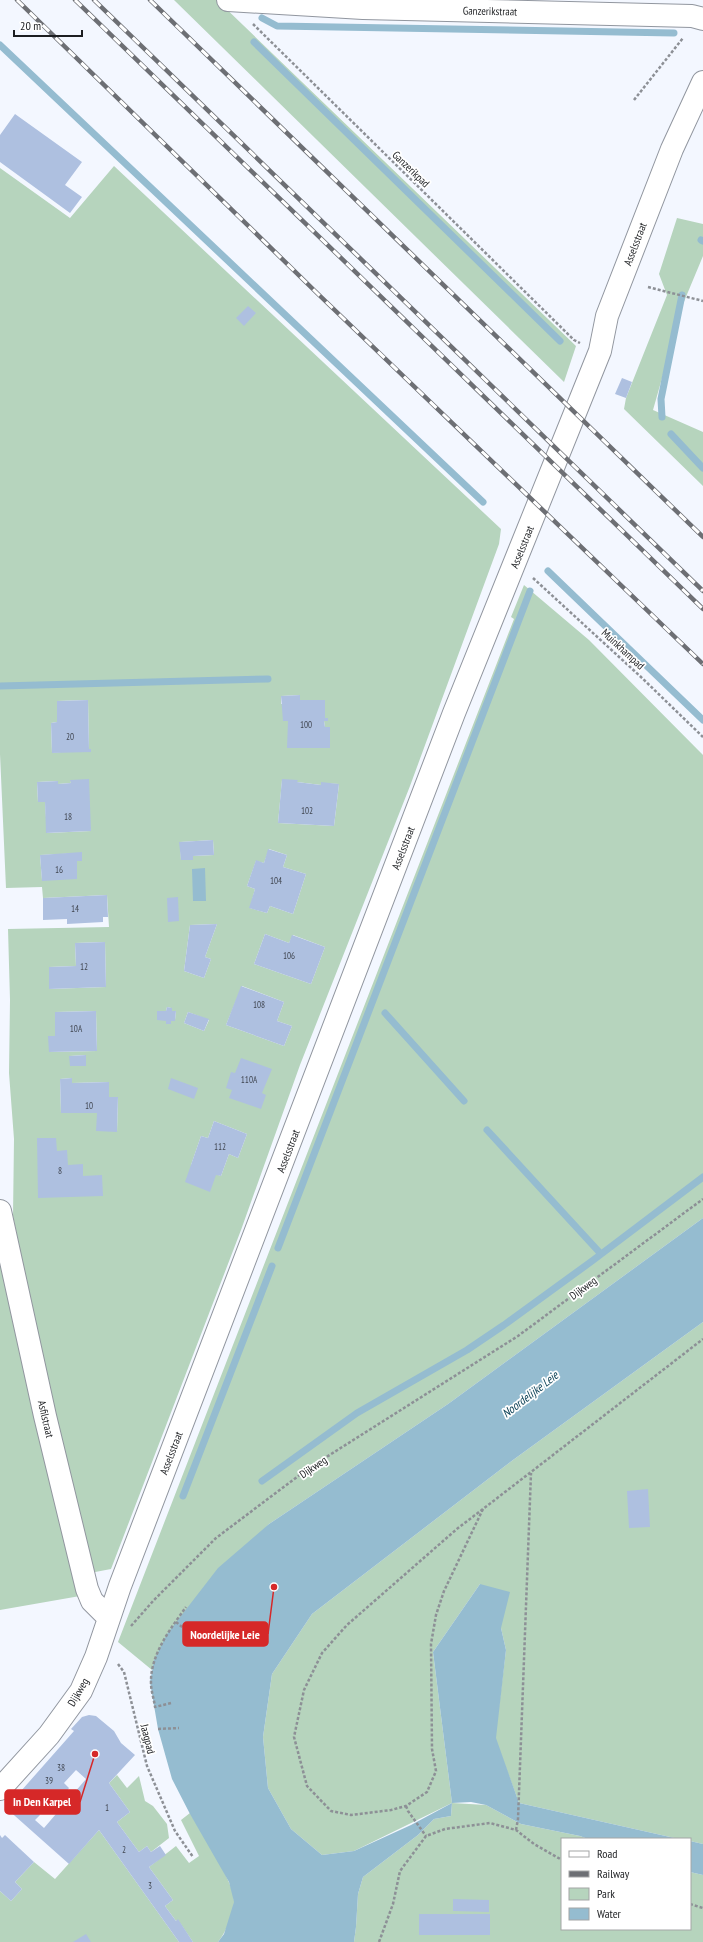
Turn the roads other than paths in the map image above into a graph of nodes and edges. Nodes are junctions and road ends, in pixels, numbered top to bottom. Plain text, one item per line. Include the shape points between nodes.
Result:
1 (229, 1) edge
2 (363, 4) edge
3 (698, 17) edge
4 (703, 82) edge
5 (0, 1211) edge
6 (110, 1618) junction
7 (0, 1789) edge

1 - 2 street, Ganzerikstraat
2 - 3 street, Ganzerikstraat
4 - 6 street, Asselsstraat via 672,149 607,316 600,351 454,713
5 - 6 street, Asfilstraat via 87,1589 92,1601
6 - 7 street, Dijkweg via 81,1691 49,1735

